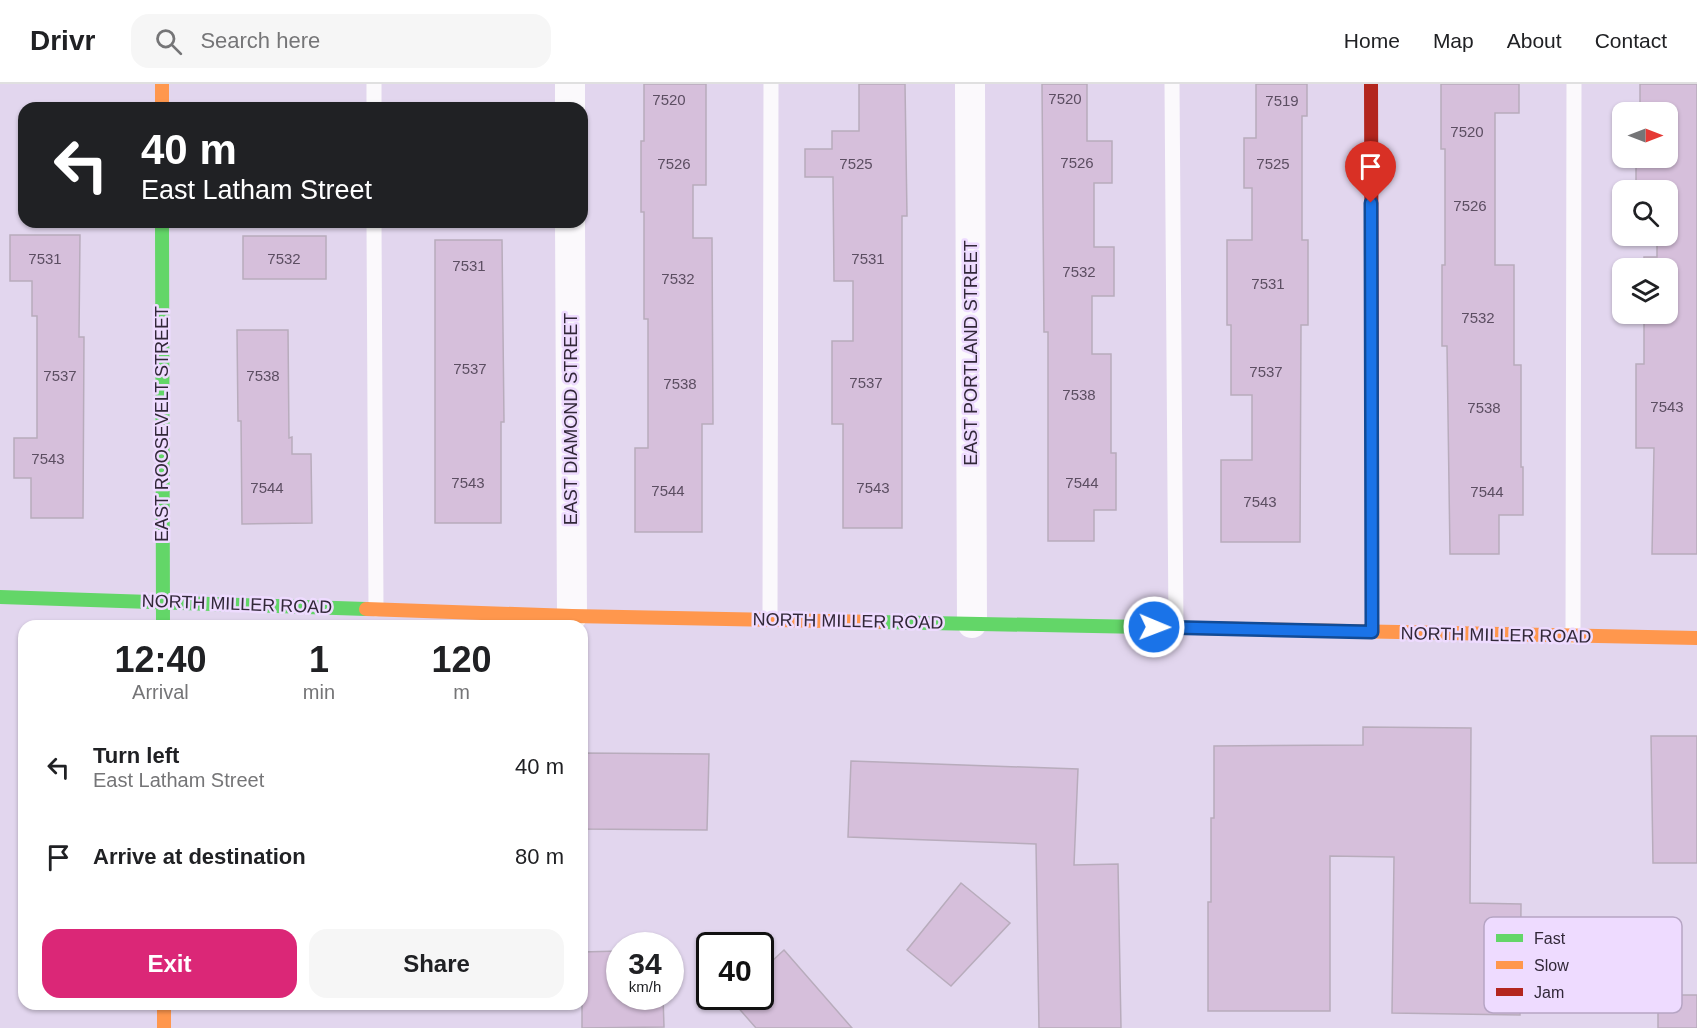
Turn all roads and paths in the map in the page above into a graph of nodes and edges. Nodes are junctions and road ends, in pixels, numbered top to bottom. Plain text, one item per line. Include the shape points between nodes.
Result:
1 (162, 84) edge
2 (374, 84) edge
3 (570, 84) edge
4 (771, 84) edge
5 (970, 84) edge
6 (1172, 84) edge
7 (1371, 84) edge
8 (1574, 84) edge
9 (162, 102) edge
10 (374, 102) edge
11 (570, 102) edge
12 (162, 228) edge
13 (374, 228) edge
14 (570, 228) edge
15 (0, 597) edge
16 (163, 601) junction
17 (376, 609) junction
18 (572, 616) junction
19 (163, 620) edge
20 (770, 620) junction
21 (972, 623) junction
22 (1176, 628) junction
23 (1372, 632) junction
24 (1573, 636) junction
25 (1697, 638) edge
26 (164, 1010) edge
27 (164, 1028) edge

1 - 9 street
2 - 10 lane
3 - 11 street
4 - 20 lane
5 - 21 street, EAST PORTLAND STREET
6 - 22 lane
7 - 23 street
8 - 24 lane
12 - 16 street, EAST ROOSEVELT STREET
13 - 17 lane
14 - 18 street, EAST DIAMOND STREET
15 - 16 street, NORTH MILLER ROAD
16 - 17 street, NORTH MILLER ROAD
16 - 19 street, EAST ROOSEVELT STREET
17 - 18 street, NORTH MILLER ROAD
18 - 20 street, NORTH MILLER ROAD
20 - 21 street, NORTH MILLER ROAD
21 - 22 street, NORTH MILLER ROAD
22 - 23 street, NORTH MILLER ROAD
23 - 24 street, NORTH MILLER ROAD
24 - 25 street, NORTH MILLER ROAD
26 - 27 street

